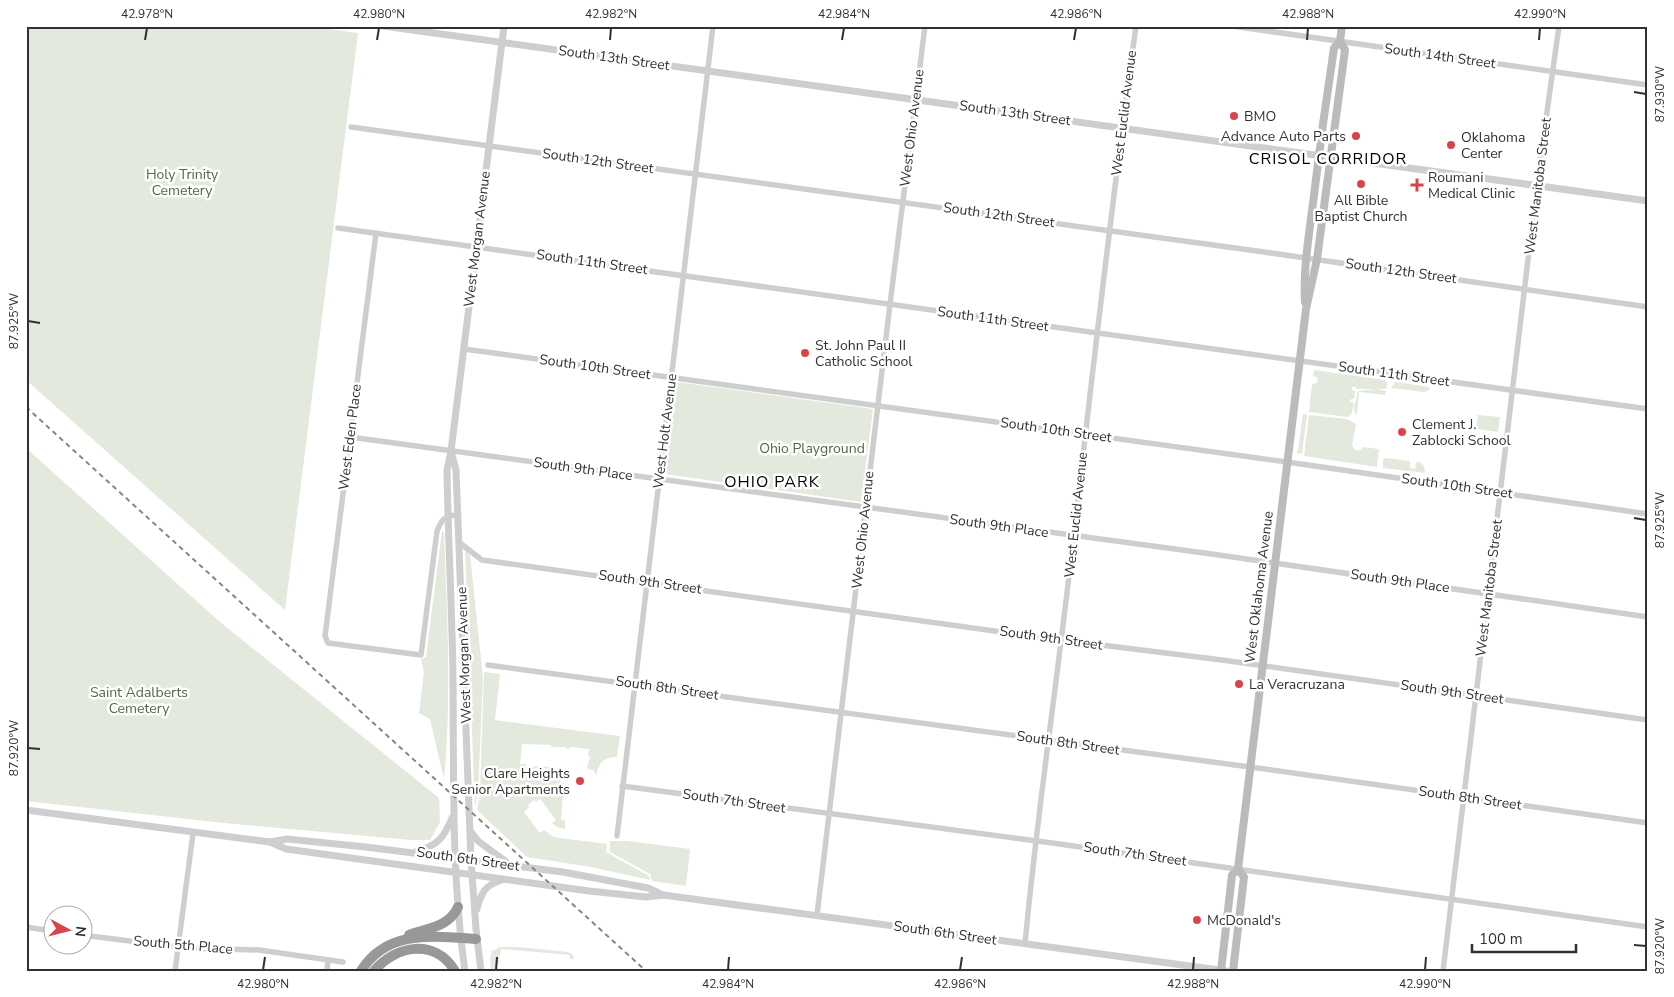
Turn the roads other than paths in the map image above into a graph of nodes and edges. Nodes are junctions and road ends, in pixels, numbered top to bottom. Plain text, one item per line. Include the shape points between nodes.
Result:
1 (383, 26) edge
2 (504, 26) edge
3 (713, 26) edge
4 (925, 26) edge
5 (1136, 26) edge
6 (1232, 26) edge
7 (1342, 26) edge
8 (1559, 26) edge
9 (1340, 41) junction
10 (501, 42) junction
11 (708, 71) junction
12 (1553, 72) junction
13 (1648, 85) edge
14 (915, 100) junction
15 (351, 127) dead end
16 (1122, 128) junction
17 (489, 146) junction
18 (1319, 155) junction
19 (1330, 157) junction
20 (695, 175) junction
21 (1537, 185) junction
22 (1648, 201) edge
23 (903, 202) junction
24 (338, 228) dead end
25 (1109, 230) junction
26 (376, 233) junction
27 (476, 247) junction
28 (1307, 258) junction
29 (1317, 259) junction
30 (683, 275) junction
31 (1525, 289) junction
32 (890, 304) junction
33 (1648, 307) edge
34 (1306, 309) junction
35 (1097, 333) junction
36 (464, 349) junction
37 (1300, 361) junction
38 (672, 377) junction
39 (1512, 390) junction
40 (878, 406) junction
41 (1648, 409) edge
42 (1084, 434) junction
43 (350, 437) junction
44 (451, 451) junction
45 (1287, 462) junction
46 (659, 479) junction
47 (1500, 492) junction
48 (865, 508) junction
49 (1648, 514) edge
50 (448, 515) junction
51 (458, 515) junction
52 (1074, 536) junction
53 (460, 543) junction
54 (1275, 564) junction
55 (647, 582) junction
56 (1488, 594) junction
57 (854, 610) junction
58 (1648, 617) edge
59 (1061, 640) junction
60 (488, 665) dead end
61 (1262, 665) junction
62 (635, 683) junction
63 (1477, 695) junction
64 (842, 712) junction
65 (1648, 720) edge
66 (1048, 740) junction
67 (1250, 767) junction
68 (622, 786) junction
69 (1464, 797) junction
70 (26, 810) edge
71 (830, 814) junction
72 (454, 815) junction
73 (1648, 823) edge
74 (470, 831) junction
75 (193, 833) junction
76 (617, 836) dead end
77 (1036, 840) junction
78 (270, 842) junction
79 (413, 852) junction
80 (455, 858) junction
81 (471, 860) junction
82 (510, 865) junction
83 (1238, 869) junction
84 (456, 872) junction
85 (472, 874) junction
86 (507, 879) junction
87 (663, 895) junction
88 (1452, 898) junction
89 (458, 907) junction
90 (818, 915) junction
91 (475, 917) junction
92 (1648, 927) edge
93 (26, 928) edge
94 (42, 930) edge
95 (92, 936) edge
96 (461, 938) junction
97 (476, 939) junction
98 (395, 942) junction
99 (1025, 944) junction
100 (178, 947) junction
101 (328, 960) junction
102 (343, 962) dead end
103 (1223, 970) edge
104 (175, 971) edge
105 (327, 971) edge
106 (361, 971) edge
107 (374, 971) edge
108 (455, 971) edge
109 (465, 971) edge
110 (481, 971) edge
111 (1233, 971) edge
112 (1443, 971) edge

1 - 10 street, South 13th Street
2 - 10 street, West Morgan Avenue
3 - 11 street, West Holt Avenue
4 - 14 street, West Ohio Avenue
5 - 16 street, West Euclid Avenue
6 - 9 street, South 14th Street
7 - 9 main road, West Oklahoma Avenue
8 - 12 street, West Manitoba Street
9 - 12 street, South 14th Street
9 - 18 main road, West Oklahoma Avenue via 1334,48
9 - 19 main road, West Oklahoma Avenue via 1345,50
10 - 11 street, South 13th Street
10 - 17 street, West Morgan Avenue
11 - 14 street, South 13th Street
11 - 20 street, West Holt Avenue
12 - 13 street, South 14th Street
12 - 21 street, West Manitoba Street
14 - 16 street, South 13th Street
14 - 23 street, West Ohio Avenue
15 - 17 street, South 12th Street
16 - 18 street, South 13th Street
16 - 25 street, West Euclid Avenue
17 - 20 street, South 12th Street
17 - 27 street, West Morgan Avenue
18 - 19 street, South 13th Street
18 - 28 main road, West Oklahoma Avenue
19 - 21 street, South 13th Street
19 - 29 main road, West Oklahoma Avenue
20 - 23 street, South 12th Street
20 - 30 street, West Holt Avenue
21 - 22 street, South 13th Street
21 - 31 street, West Manitoba Street
23 - 25 street, South 12th Street
23 - 32 street, West Ohio Avenue
24 - 26 street, South 11th Street
25 - 28 street, South 12th Street
25 - 35 street, West Euclid Avenue
26 - 27 street, South 11th Street
26 - 43 street, West Eden Place
27 - 30 street, South 11th Street
27 - 36 street, West Morgan Avenue
28 - 29 street, South 12th Street
28 - 34 main road, West Oklahoma Avenue
29 - 31 street, South 12th Street
29 - 34 main road, West Oklahoma Avenue
30 - 32 street, South 11th Street
30 - 38 street, West Holt Avenue
31 - 33 street, South 12th Street
31 - 39 street, West Manitoba Street
32 - 35 street, South 11th Street
32 - 40 street, West Ohio Avenue
34 - 37 main road, West Oklahoma Avenue
35 - 37 street, South 11th Street
35 - 42 street, West Euclid Avenue
36 - 38 street, South 10th Street
36 - 44 street, West Morgan Avenue
37 - 39 street, South 11th Street
37 - 45 main road, West Oklahoma Avenue
38 - 40 street, South 10th Street
38 - 46 street, West Holt Avenue
39 - 41 street, South 11th Street
39 - 47 street, West Manitoba Street
40 - 42 street, South 10th Street
40 - 48 street, West Ohio Avenue
42 - 45 street, South 10th Street
42 - 52 street, West Euclid Avenue
43 - 44 street, South 9th Place
43 - 50 street, West Eden Place via 326,641 420,655 437,531 441,520
44 - 46 street, South 9th Place
44 - 50 street, West Morgan Avenue via 446,470
44 - 51 street, West Morgan Avenue via 456,470
45 - 47 street, South 10th Street
45 - 54 main road, West Oklahoma Avenue
46 - 48 street, South 9th Place
46 - 55 street, West Holt Avenue
47 - 49 street, South 10th Street
47 - 56 street, West Manitoba Street
48 - 52 street, South 9th Place
48 - 57 street, West Ohio Avenue
50 - 51 street
50 - 72 street, West Morgan Avenue
51 - 53 street, West Morgan Avenue
52 - 54 street, South 9th Place
52 - 59 street, West Euclid Avenue
53 - 55 street, South 9th Street via 482,560
53 - 74 street, West Morgan Avenue
54 - 56 street, South 9th Place
54 - 61 main road, West Oklahoma Avenue
55 - 57 street, South 9th Street
55 - 62 street, West Holt Avenue
56 - 58 street, South 9th Place
56 - 63 street, West Manitoba Street
57 - 59 street, South 9th Street
57 - 64 street, West Ohio Avenue
59 - 61 street, South 9th Street
59 - 66 street, West Euclid Avenue
60 - 62 street, South 8th Street
61 - 63 street, South 9th Street
61 - 67 main road, West Oklahoma Avenue
62 - 64 street, South 8th Street
62 - 68 street, West Holt Avenue
63 - 65 street, South 9th Street
63 - 69 street, West Manitoba Street
64 - 66 street, South 8th Street
64 - 71 street, West Ohio Avenue
66 - 67 street, South 8th Street
66 - 77 street, West Euclid Avenue
67 - 69 street, South 8th Street
67 - 83 main road, West Oklahoma Avenue
68 - 71 street, South 7th Street
68 - 76 street, West Holt Avenue
69 - 73 street, South 8th Street
69 - 88 street, West Manitoba Street
70 - 75 street, South 6th Street
71 - 77 street, South 7th Street
71 - 90 street, West Ohio Avenue
72 - 79 street via 438,842
72 - 80 street, West Morgan Avenue
74 - 81 street, West Morgan Avenue
74 - 82 street via 478,842
75 - 78 street, South 6th Street
75 - 100 street
77 - 83 street, South 7th Street
77 - 99 street, West Euclid Avenue
78 - 79 street, South 6th Street via 287,839
78 - 84 street, South 6th Street via 286,850
79 - 80 street, South 6th Street
80 - 81 street, South 6th Street
80 - 84 street
81 - 82 street, South 6th Street
81 - 85 street
82 - 87 street, South 6th Street via 613,881 648,888
83 - 88 street, South 7th Street
83 - 103 main road, West Oklahoma Avenue via 1232,875
83 - 111 main road, West Oklahoma Avenue via 1244,877
84 - 85 street, South 6th Street
84 - 89 street
85 - 86 street, South 6th Street
85 - 91 street
86 - 87 street, South 6th Street via 646,897
86 - 91 street via 492,883 482,892
87 - 90 street, South 6th Street
88 - 92 street, South 7th Street
88 - 112 street, West Manitoba Street
89 - 96 street
89 - 98 highway via 447,922
90 - 99 street, South 6th Street
91 - 97 street
93 - 94 street
95 - 100 street, South 5th Place
96 - 97 highway
96 - 98 highway via 434,937
96 - 109 street
97 - 110 street
98 - 106 highway via 372,956
99 - 103 street, South 6th Street
100 - 101 street, South 5th Place via 259,950
100 - 104 street
101 - 102 street, South 5th Place
101 - 105 street
107 - 108 highway via 391,955 415,949 438,954

